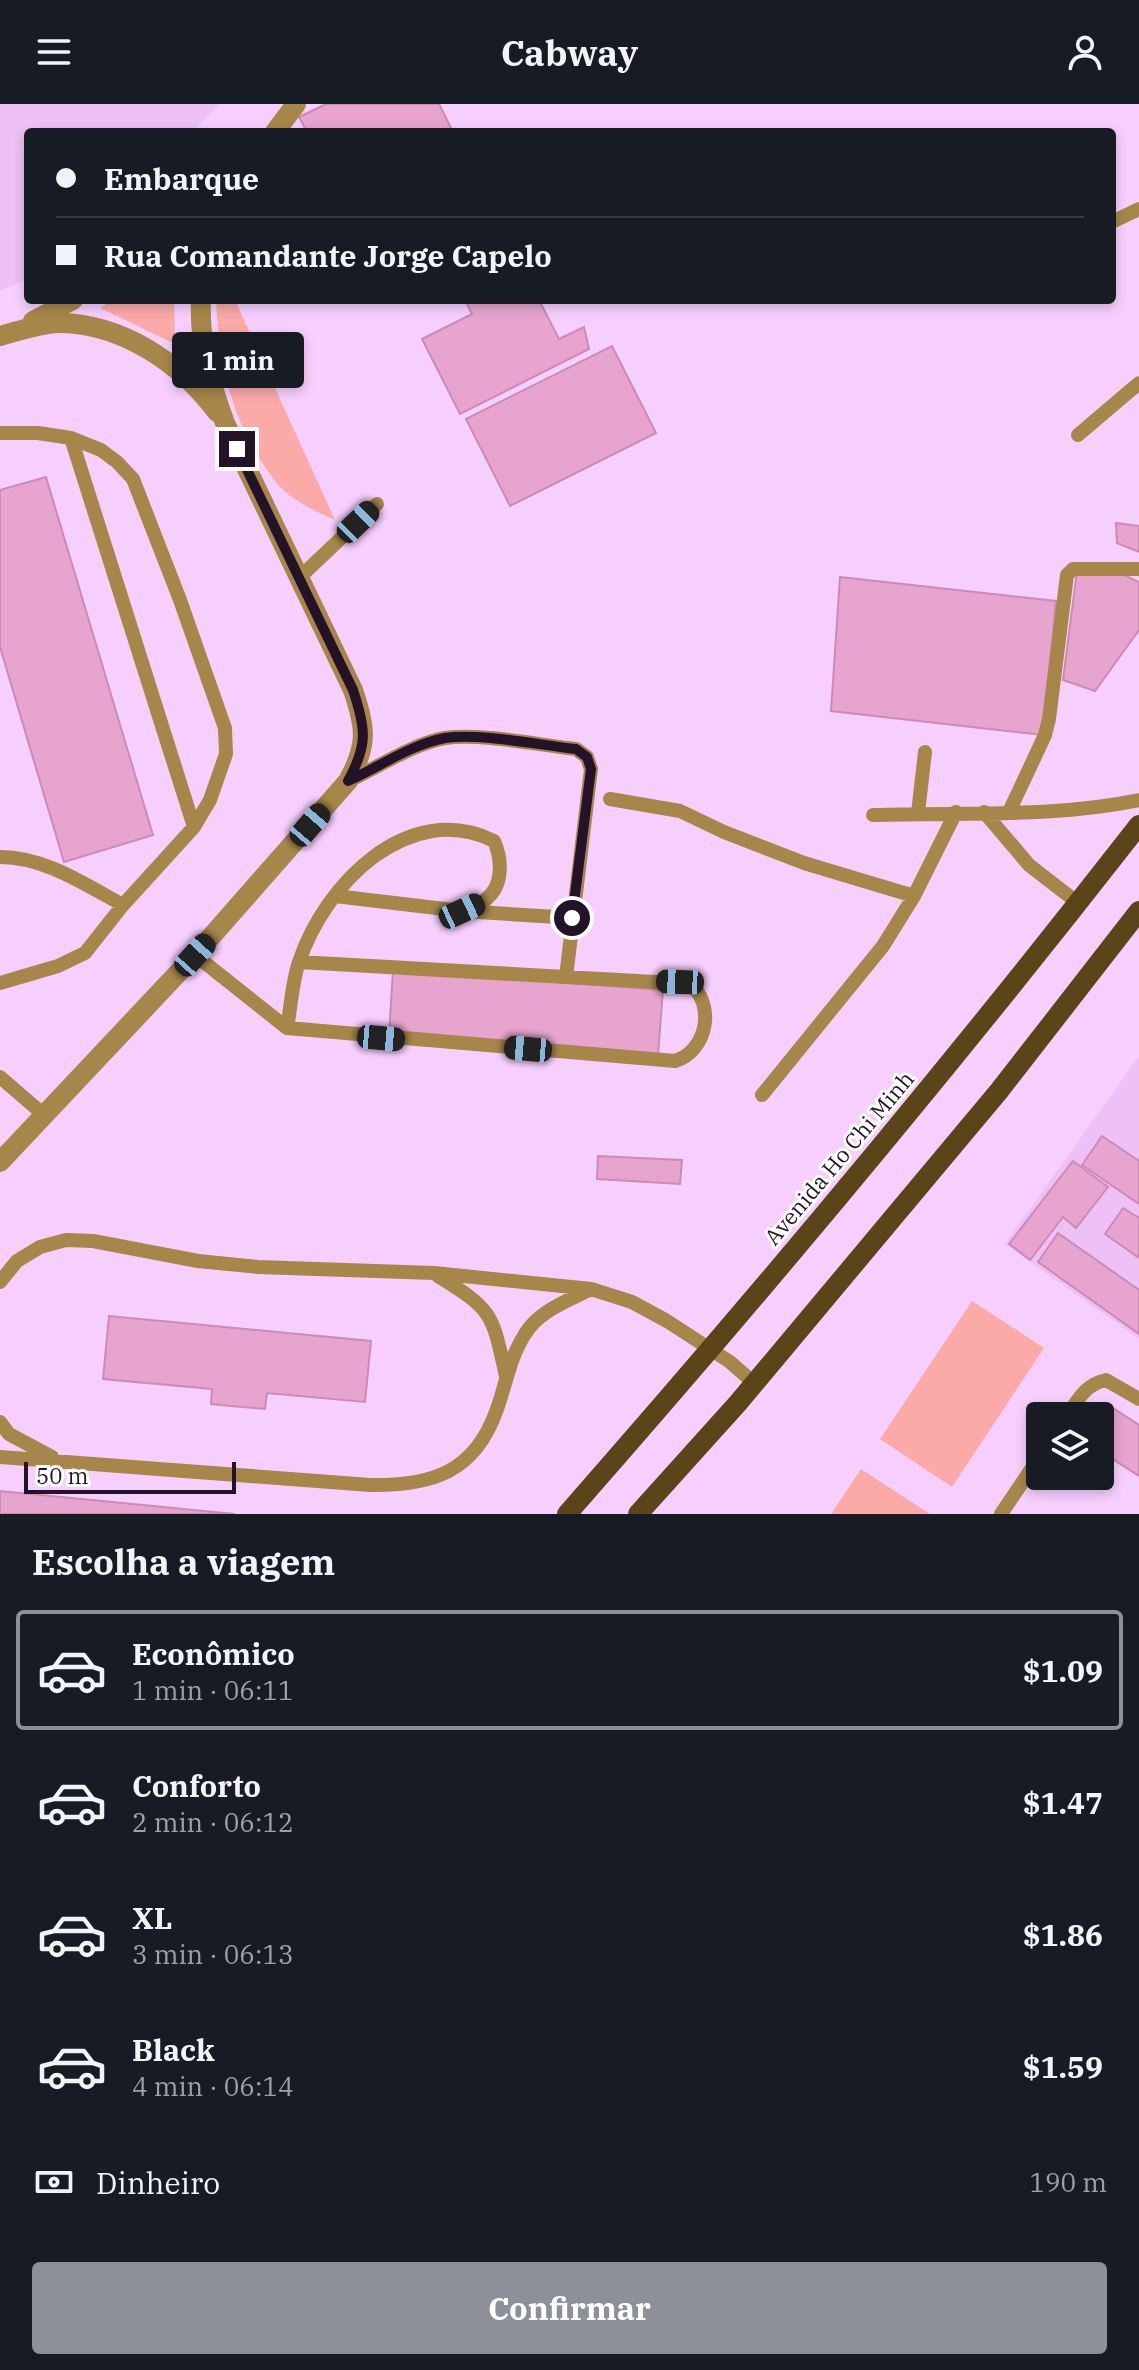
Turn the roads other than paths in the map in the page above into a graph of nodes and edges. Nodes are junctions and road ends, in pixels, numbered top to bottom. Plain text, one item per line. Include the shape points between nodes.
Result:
1 (296, 105) edge
2 (278, 128) edge
3 (1139, 209) edge
4 (1116, 220) edge
5 (65, 304) edge
6 (201, 304) edge
7 (0, 336) edge
8 (1139, 383) edge
9 (225, 423) junction
10 (0, 433) edge
11 (1078, 435) dead end
12 (71, 438) junction
13 (377, 504) dead end
14 (1139, 569) edge
15 (298, 579) junction
16 (925, 752) dead end
17 (348, 781) junction
18 (610, 799) dead end
19 (1139, 800) edge
20 (956, 812) junction
21 (984, 812) junction
22 (1009, 812) junction
23 (918, 813) junction
24 (873, 815) dead end
25 (1139, 825) edge
26 (194, 827) junction
27 (0, 857) edge
28 (335, 896) junction
29 (914, 896) junction
30 (1078, 903) junction
31 (123, 905) junction
32 (462, 911) junction
33 (1139, 911) edge
34 (572, 918) junction
35 (195, 955) junction
36 (299, 962) junction
37 (566, 977) junction
38 (0, 983) edge
39 (287, 1028) junction
40 (0, 1077) edge
41 (762, 1095) dead end
42 (43, 1114) junction
43 (5, 1149) edge
44 (434, 1273) junction
45 (0, 1282) edge
46 (591, 1289) junction
47 (711, 1349) junction
48 (506, 1376) junction
49 (754, 1383) junction
50 (1139, 1399) edge
51 (1076, 1402) edge
52 (0, 1422) edge
53 (0, 1457) edge
54 (59, 1461) junction
55 (1026, 1477) edge
56 (567, 1514) edge
57 (638, 1514) edge
58 (1001, 1514) edge

1 - 2 street
3 - 4 lane
5 - 7 street
6 - 9 street via 202,341
7 - 9 street via 59,323 127,338 181,372
8 - 11 lane
9 - 15 street
10 - 12 lane
12 - 26 lane
12 - 26 lane via 101,450 133,479 225,728 226,754 219,778
13 - 15 lane
14 - 22 lane via 1073,569 1067,575 1049,719
15 - 17 street via 361,713 361,757
16 - 23 lane
17 - 34 lane via 444,739 576,749 591,769
17 - 35 street
18 - 29 lane via 680,811 804,863
19 - 22 lane via 1049,813
20 - 21 lane
20 - 23 lane
20 - 29 lane
21 - 22 lane
21 - 30 lane via 1029,865
23 - 24 lane
25 - 30 main road, Avenida Ho Chi Minh
26 - 31 lane
27 - 31 lane via 42,863
28 - 32 lane
28 - 32 lane via 365,863 395,841 429,832 477,833 494,841 501,857 500,875 486,900
28 - 36 lane
29 - 41 lane via 883,946
30 - 47 main road, Avenida Ho Chi Minh
31 - 38 lane via 85,953
32 - 34 lane
33 - 49 main road via 999,1091
34 - 37 lane
35 - 39 lane
35 - 42 street
36 - 37 lane
36 - 39 lane
37 - 39 lane via 690,984 705,1005 701,1041 675,1061
40 - 42 lane
42 - 43 street
44 - 45 lane via 258,1267 66,1240 17,1261
44 - 46 lane
44 - 48 lane via 484,1307 498,1336
46 - 47 lane via 632,1302
46 - 48 lane via 538,1318
47 - 49 lane
47 - 56 main road, Avenida Ho Chi Minh
48 - 54 lane via 496,1411 473,1452 459,1466 421,1483 370,1485
49 - 57 main road
50 - 51 lane via 1106,1380 1094,1382
52 - 54 lane via 9,1434
53 - 54 lane
55 - 58 lane

